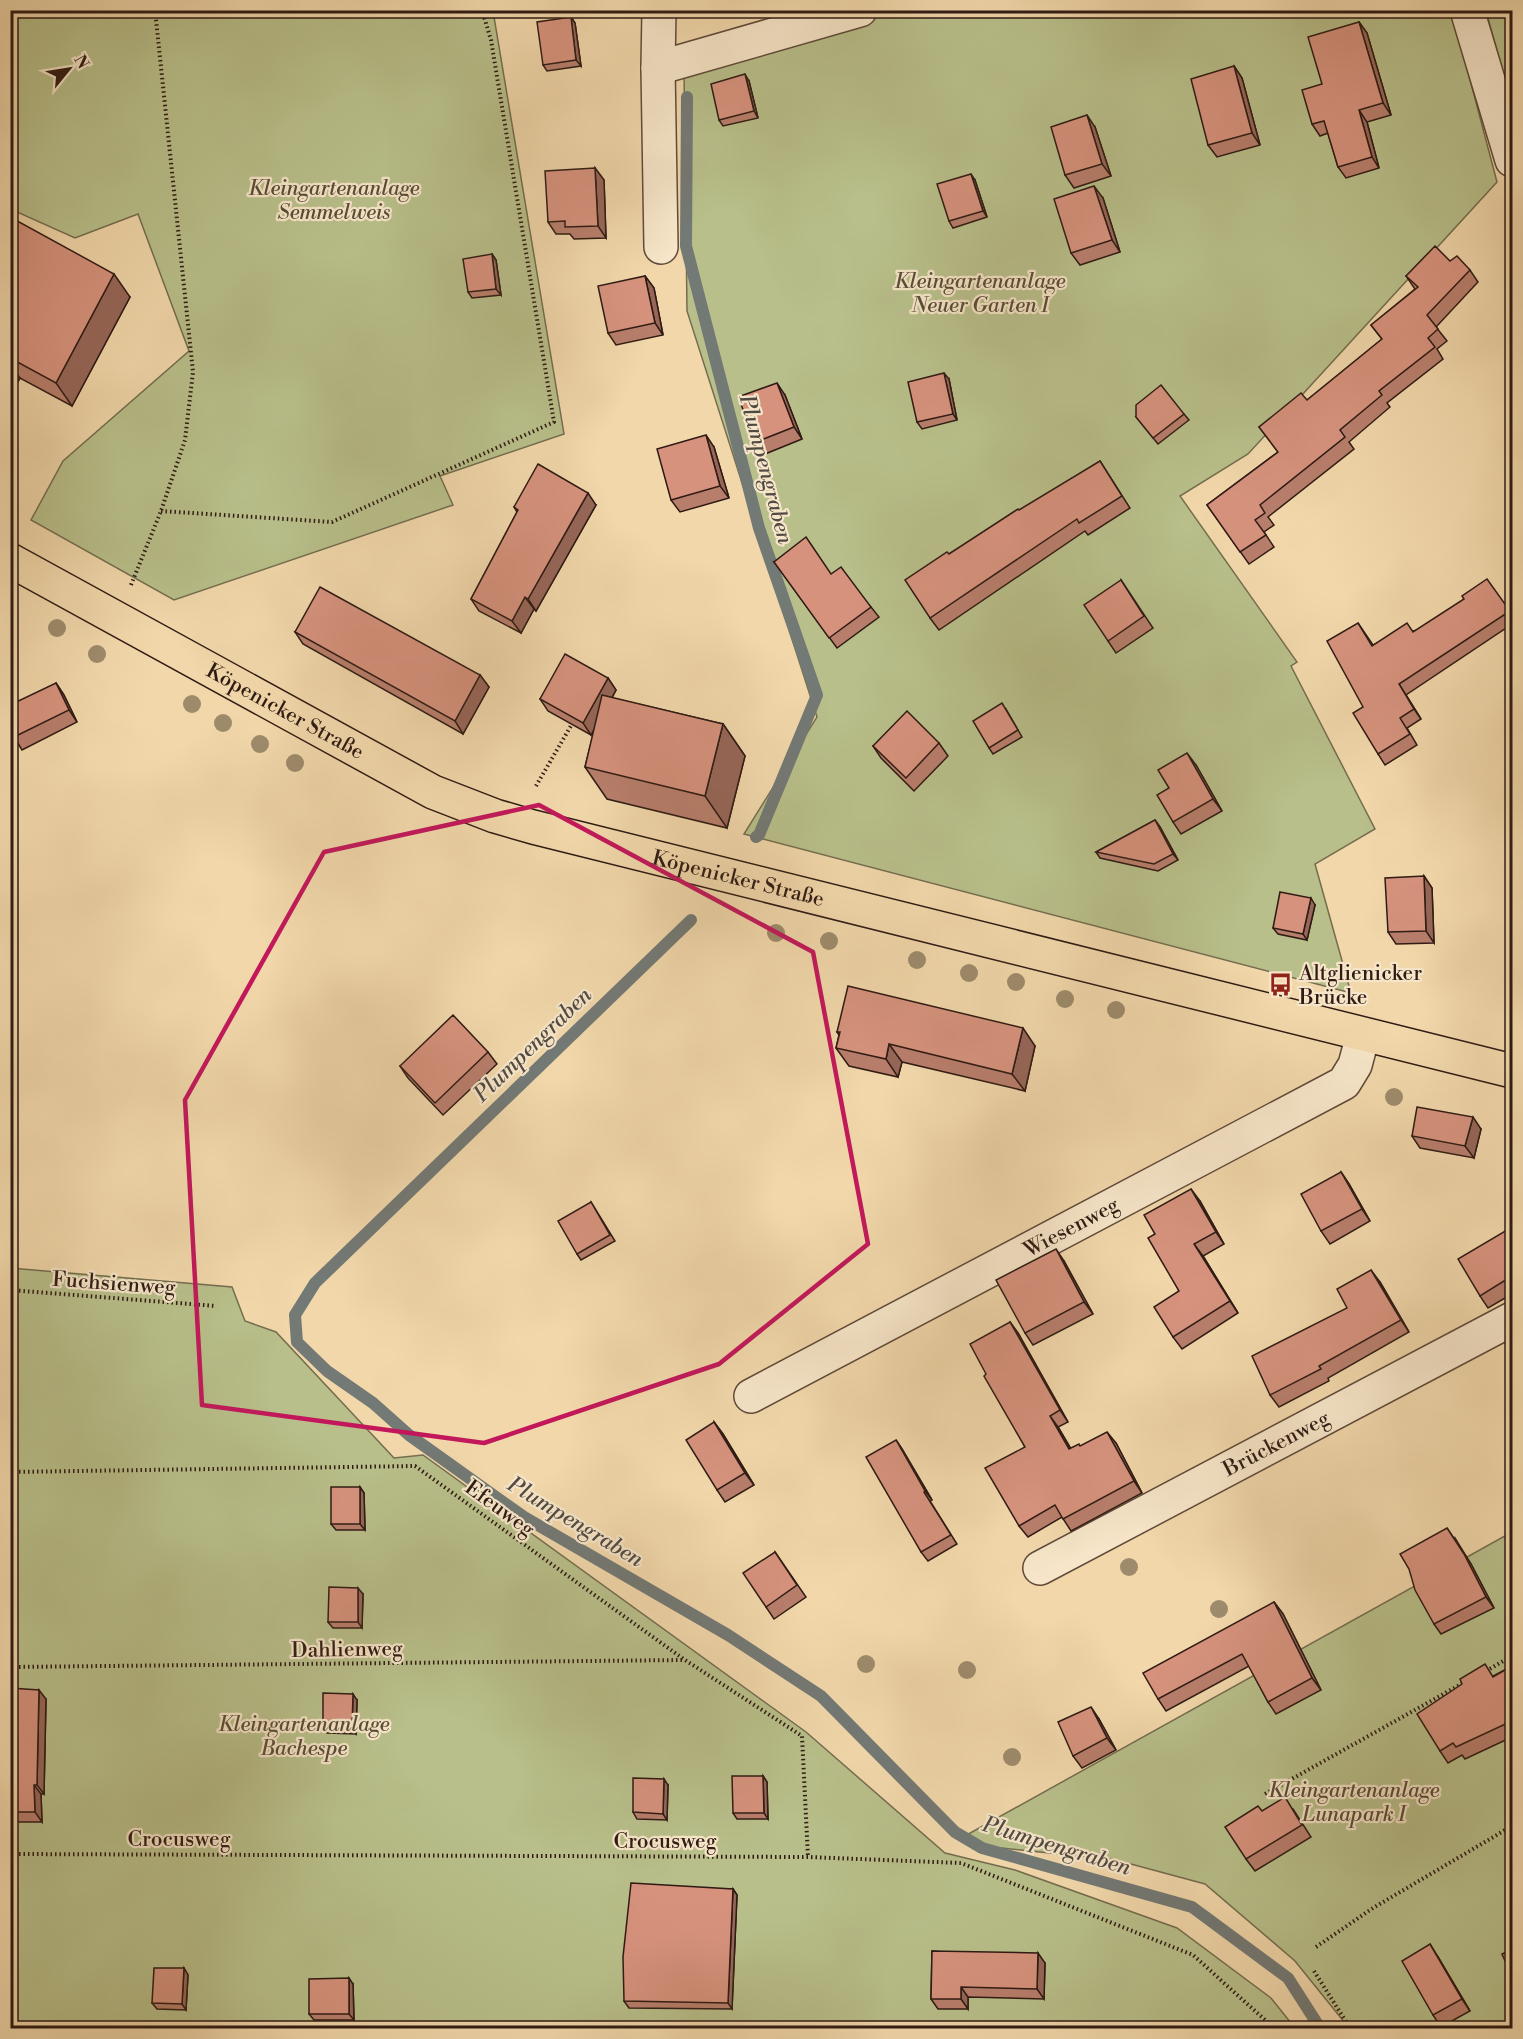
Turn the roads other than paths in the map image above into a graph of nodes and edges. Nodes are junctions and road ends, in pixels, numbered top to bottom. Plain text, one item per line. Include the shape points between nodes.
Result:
1 (659, 10) edge
2 (860, 10) edge
3 (1467, 10) edge
4 (658, 68) junction
5 (1512, 160) edge
6 (661, 247) dead end
7 (10, 560) edge
8 (1363, 1035) junction
9 (1512, 1071) edge
10 (1512, 1319) edge
11 (751, 1396) dead end
12 (1040, 1568) dead end

1 - 4 street
2 - 4 street
3 - 5 street
4 - 6 street
7 - 8 main road, Köpenicker Straße via 433,792 495,816
8 - 9 main road, Köpenicker Straße
8 - 11 street, Wiesenweg via 1355,1065 1344,1083
10 - 12 street, Brückenweg

